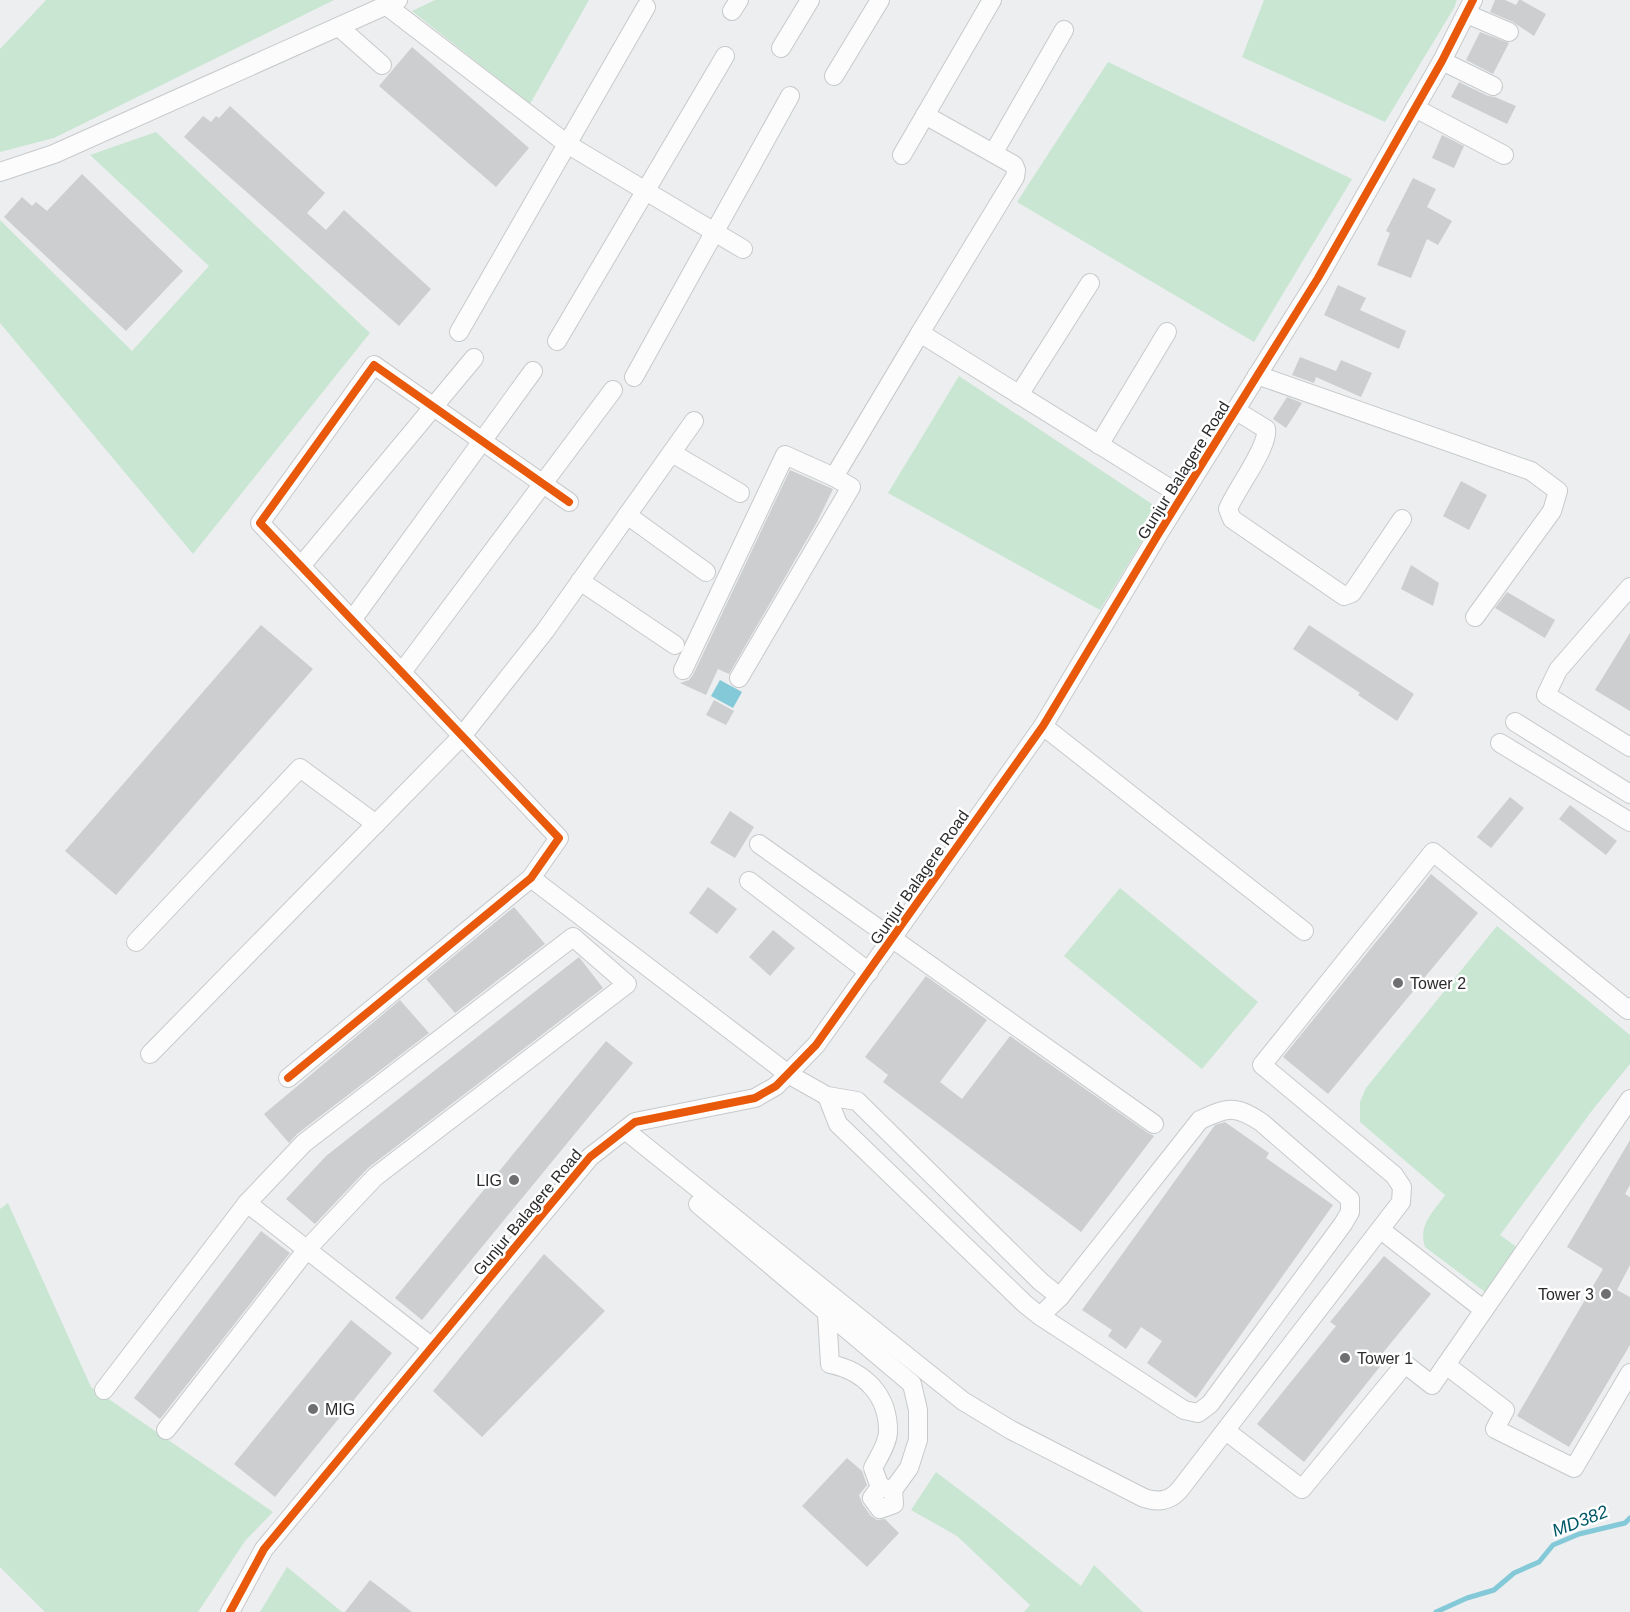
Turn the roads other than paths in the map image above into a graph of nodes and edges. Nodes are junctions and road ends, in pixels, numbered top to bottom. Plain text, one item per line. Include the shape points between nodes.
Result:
1 (810, 0) edge
2 (880, 0) edge
3 (992, 0) edge
4 (392, 3) edge
5 (1470, 7) edge
6 (646, 8) dead end
7 (339, 27) junction
8 (1064, 30) dead end
9 (1509, 32) dead end
10 (781, 48) dead end
11 (725, 56) dead end
12 (1442, 62) junction
13 (382, 65) dead end
14 (834, 76) dead end
15 (1493, 86) dead end
16 (790, 96) dead end
17 (1415, 108) junction
18 (926, 115) junction
19 (567, 144) junction
20 (994, 152) junction
21 (903, 155) dead end
22 (1504, 155) dead end
23 (0, 172) edge
24 (646, 190) junction
25 (714, 232) junction
26 (743, 249) dead end
27 (1090, 283) dead end
28 (459, 332) dead end
29 (1167, 332) dead end
30 (920, 333) junction
31 (557, 341) dead end
32 (474, 358) dead end
33 (533, 370) dead end
34 (1257, 375) junction
35 (634, 377) dead end
36 (613, 390) dead end
37 (1019, 395) junction
38 (434, 407) junction
39 (1235, 410) junction
40 (694, 421) dead end
41 (482, 441) junction
42 (1099, 445) junction
43 (672, 453) junction
44 (834, 477) junction
45 (543, 483) junction
46 (740, 493) dead end
47 (1182, 496) junction
48 (569, 502) dead end
49 (627, 515) junction
50 (1402, 519) dead end
51 (301, 566) junction
52 (706, 572) dead end
53 (580, 581) junction
54 (1628, 591) edge
55 (1475, 617) dead end
56 (352, 620) junction
57 (675, 645) dead end
58 (683, 670) dead end
59 (402, 672) junction
60 (739, 678) dead end
61 (1515, 722) dead end
62 (1043, 726) junction
63 (462, 736) junction
64 (1500, 743) dead end
65 (1630, 747) edge
66 (1630, 794) edge
67 (1630, 822) edge
68 (376, 824) junction
69 (759, 844) dead end
70 (531, 878) junction
71 (749, 881) dead end
72 (1304, 931) dead end
73 (892, 939) junction
74 (136, 942) dead end
75 (869, 972) junction
76 (1629, 1010) edge
77 (150, 1054) dead end
78 (788, 1074) junction
79 (288, 1078) dead end
80 (827, 1096) junction
81 (1630, 1099) edge
82 (1154, 1124) dead end
83 (621, 1133) junction
84 (248, 1203) junction
85 (1381, 1230) junction
86 (308, 1248) junction
87 (1060, 1297) junction
88 (1484, 1311) junction
89 (827, 1314) junction
90 (1040, 1316) junction
91 (432, 1347) junction
92 (1446, 1365) junction
93 (1630, 1373) edge
94 (104, 1390) dead end
95 (166, 1430) dead end
96 (1226, 1431) junction
97 (230, 1612) edge

1 - 10 street
2 - 14 street
3 - 18 street
4 - 7 street
4 - 19 street
5 - 9 street
5 - 12 street, Gunjur Balagere Road
6 - 19 street
7 - 13 street
7 - 23 street via 54,154
8 - 20 street
11 - 24 street
12 - 15 street
12 - 17 street, Gunjur Balagere Road
16 - 25 street
17 - 22 street
17 - 34 street, Gunjur Balagere Road via 1318,278
18 - 20 street
18 - 21 street
19 - 24 street
19 - 28 street
20 - 30 street via 1014,165 1015,177
24 - 25 street
24 - 31 street
25 - 26 street
25 - 35 street
27 - 37 street
29 - 42 street
30 - 37 street
30 - 44 street
32 - 38 street
33 - 41 street
34 - 39 street, Gunjur Balagere Road
34 - 55 street via 1531,471 1558,491 1552,511
36 - 45 street
37 - 42 street
38 - 41 street
38 - 51 street
38 - 51 street via 374,365 260,523
39 - 47 street, Gunjur Balagere Road
39 - 50 street via 1266,429 1267,435 1228,509 1232,519 1344,596 1352,593
40 - 43 street
41 - 45 street
41 - 56 street
42 - 47 street
43 - 46 street
43 - 49 street
44 - 58 street via 785,455
44 - 60 street via 851,487
45 - 48 street
45 - 59 street
47 - 62 street, Gunjur Balagere Road
49 - 52 street
49 - 53 street
51 - 56 street
53 - 57 street
53 - 63 street
54 - 65 street via 1557,670 1546,695
56 - 59 street
59 - 63 street
61 - 66 street
62 - 72 street
62 - 73 street, Gunjur Balagere Road
63 - 68 street
63 - 70 street via 559,838
64 - 67 street
68 - 74 street via 300,768
68 - 77 street
69 - 73 street
70 - 78 street
70 - 79 street
71 - 75 street
73 - 75 street, Gunjur Balagere Road
73 - 82 street
75 - 78 street, Gunjur Balagere Road via 816,1045
76 - 85 street via 1433,852 1262,1065 1399,1180 1401,1202
78 - 80 street
78 - 83 street, Gunjur Balagere Road via 755,1098 635,1122
80 - 87 street via 858,1101
80 - 90 street via 838,1124
81 - 88 street
83 - 89 street
83 - 91 street, Gunjur Balagere Road via 590,1157
83 - 96 street via 963,1401 1144,1498 1164,1501 1177,1494
84 - 86 street
84 - 86 street via 304,1143 573,937 627,984 375,1177
84 - 94 street
85 - 88 street
85 - 96 street
86 - 91 street
86 - 95 street
87 - 90 street
87 - 90 street via 1200,1120 1219,1111 1232,1108 1262,1122 1350,1199 1350,1212 1343,1224 1210,1404 1198,1413 1184,1410
88 - 92 street
89 - 89 street via 912,1384 918,1410 918,1440 909,1468 887,1488 873,1468 888,1435 884,1408 875,1389 860,1376 847,1367 831,1364
91 - 97 street, Gunjur Balagere Road via 264,1549
92 - 93 street via 1505,1410 1495,1429 1574,1468
92 - 96 street via 1432,1385 1405,1364 1302,1489

